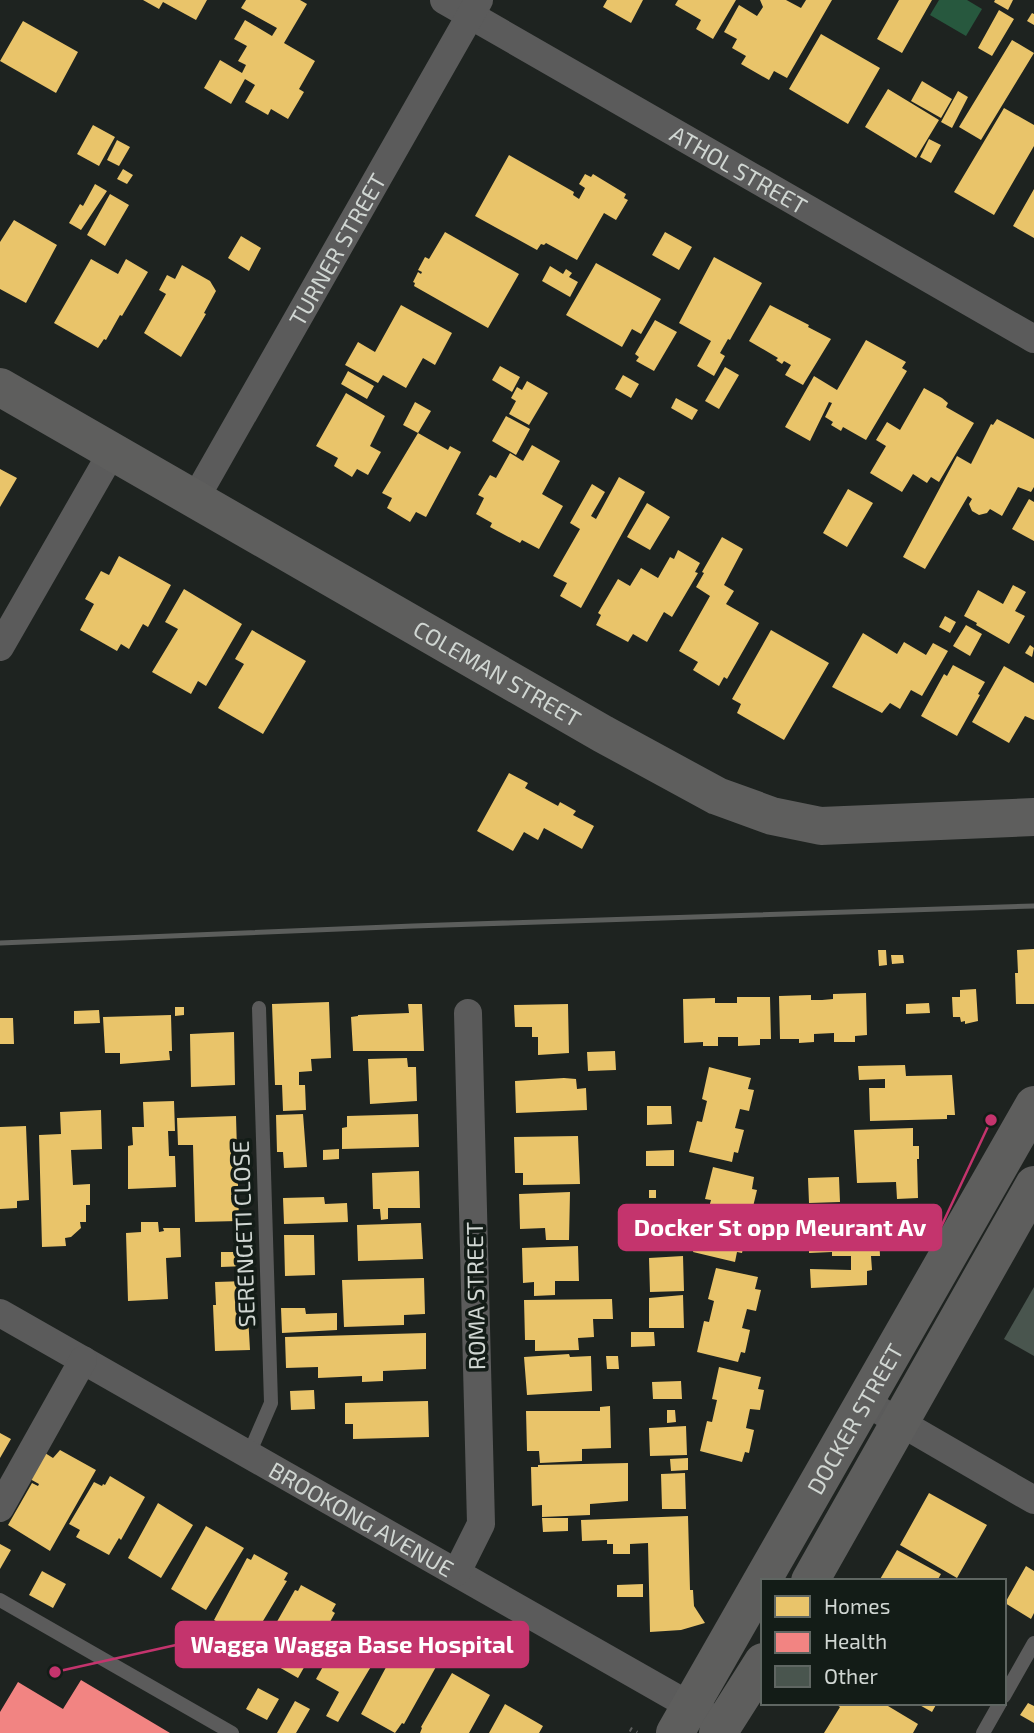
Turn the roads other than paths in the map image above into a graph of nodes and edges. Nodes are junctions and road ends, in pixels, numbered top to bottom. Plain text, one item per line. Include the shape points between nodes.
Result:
1 (444, 0) edge
2 (475, 8) edge
3 (1034, 339) edge
4 (0, 387) edge
5 (113, 452) junction
6 (195, 499) junction
7 (0, 647) edge
8 (1034, 817) edge
9 (259, 1008) dead end
10 (468, 1013) dead end
11 (1034, 1105) edge
12 (1034, 1185) edge
13 (0, 1313) edge
14 (83, 1360) junction
15 (865, 1402) junction
16 (900, 1421) junction
17 (249, 1454) junction
18 (1034, 1500) edge
19 (0, 1508) edge
20 (457, 1572) junction
21 (763, 1579) edge
22 (811, 1579) edge
23 (761, 1583) edge
24 (0, 1600) edge
25 (1034, 1643) edge
26 (761, 1665) edge
27 (1006, 1692) edge
28 (999, 1705) edge
29 (683, 1719) edge
30 (721, 1729) edge
31 (232, 1733) edge
32 (983, 1733) edge

1 - 2 street, ATHOL STREET
2 - 3 street, ATHOL STREET
2 - 6 street, TURNER STREET
4 - 5 main road, COLEMAN STREET
5 - 6 main road, COLEMAN STREET
5 - 7 street
6 - 8 main road, COLEMAN STREET via 603,734 739,804 821,826
9 - 17 lane, SERENGETI CLOSE via 271,1403
10 - 20 street, ROMA STREET via 481,1524
11 - 15 main road, DOCKER STREET
12 - 16 main road, DOCKER STREET
13 - 14 street, BROOKONG AVENUE
14 - 17 street, BROOKONG AVENUE
14 - 19 street
15 - 16 street
15 - 21 main road, DOCKER STREET
16 - 18 street
16 - 22 main road, DOCKER STREET
17 - 20 street, BROOKONG AVENUE
20 - 29 street, BROOKONG AVENUE
23 - 29 main road, DOCKER STREET
24 - 31 lane
25 - 27 lane
26 - 30 main road
28 - 32 lane
29 - 30 street, BROOKONG AVENUE

